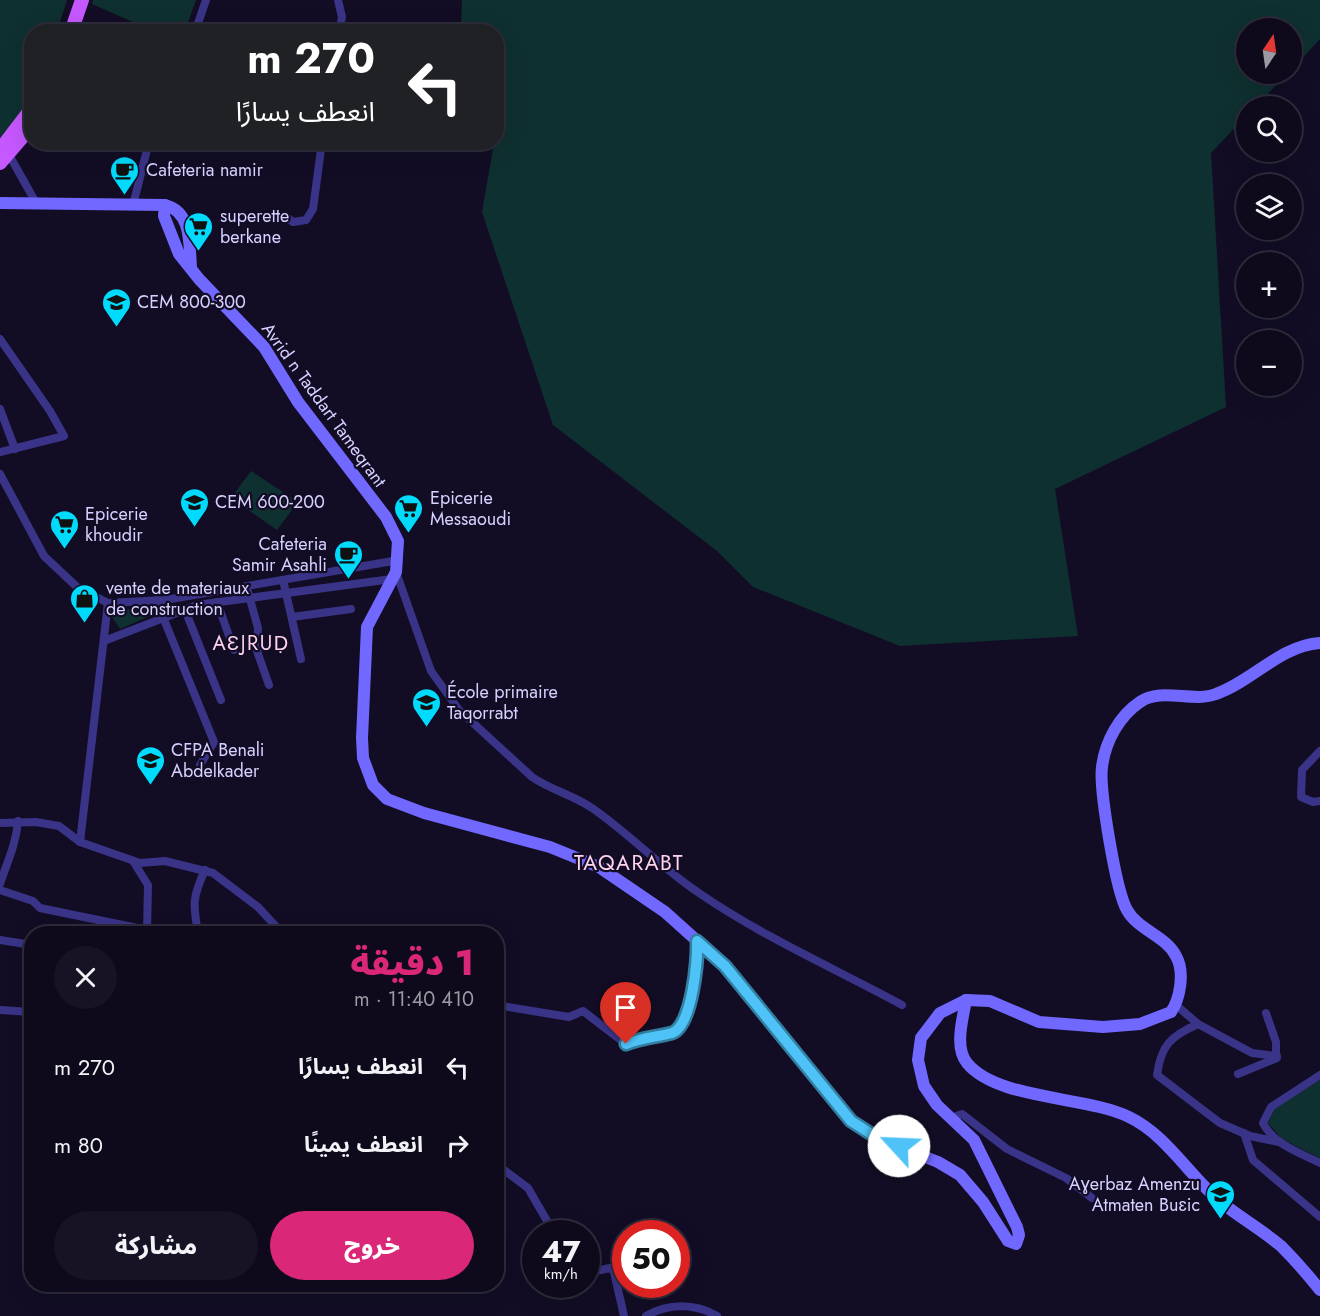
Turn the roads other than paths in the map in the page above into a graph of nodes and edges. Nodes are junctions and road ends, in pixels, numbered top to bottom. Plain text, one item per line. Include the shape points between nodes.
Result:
1 (206, 0) edge
2 (338, 0) edge
3 (77, 1) edge
4 (66, 24) edge
5 (73, 24) edge
6 (198, 24) edge
7 (341, 24) edge
8 (24, 121) edge
9 (24, 134) edge
10 (147, 150) edge
11 (321, 150) edge
12 (3, 155) edge
13 (34, 201) junction
14 (0, 203) edge
15 (133, 205) junction
16 (165, 205) junction
17 (284, 214) dead end
18 (191, 267) junction
19 (1, 343) edge
20 (0, 409) edge
21 (15, 449) junction
22 (0, 452) edge
23 (0, 474) edge
24 (396, 570) junction
25 (283, 580) junction
26 (246, 586) junction
27 (287, 592) junction
28 (249, 598) junction
29 (156, 600) junction
30 (217, 602) junction
31 (108, 603) junction
32 (351, 609) dead end
33 (185, 610) junction
34 (292, 617) junction
35 (162, 620) junction
36 (104, 640) junction
37 (1320, 643) edge
38 (234, 650) dead end
39 (301, 659) dead end
40 (269, 685) dead end
41 (221, 700) dead end
42 (1320, 751) edge
43 (200, 765) dead end
44 (1320, 801) edge
45 (18, 821) junction
46 (0, 823) edge
47 (80, 842) junction
48 (133, 861) junction
49 (205, 870) junction
50 (0, 884) edge
51 (0, 890) edge
52 (124, 926) edge
53 (147, 926) edge
54 (197, 926) edge
55 (275, 926) edge
56 (0, 940) edge
57 (697, 941) junction
58 (24, 944) edge
59 (966, 1000) junction
60 (902, 1005) dead end
61 (1176, 1005) junction
62 (504, 1006) edge
63 (0, 1010) edge
64 (24, 1012) edge
65 (1266, 1013) dead end
66 (1198, 1024) junction
67 (1276, 1056) junction
68 (1238, 1074) dead end
69 (1320, 1075) edge
70 (951, 1118) junction
71 (1244, 1133) junction
72 (1279, 1142) junction
73 (1320, 1163) edge
74 (504, 1170) edge
75 (1092, 1198) dead end
76 (1320, 1217) edge
77 (547, 1220) edge
78 (600, 1270) edge
79 (1320, 1290) edge
80 (624, 1316) edge
81 (646, 1316) edge
82 (717, 1316) edge

1 - 6 street
2 - 7 street
3 - 4 main road
3 - 5 main road
8 - 12 main road
9 - 12 main road
10 - 15 street
11 - 17 street via 313,209 306,220 293,222
12 - 13 street
13 - 14 main road
13 - 15 main road
15 - 16 main road
16 - 18 main road, Avrid n Taddart Tameqrant via 164,216 172,239
16 - 18 main road via 183,214
18 - 24 main road, Avrid n Taddart Tameqrant via 264,347 298,402 386,517 398,542
19 - 21 street via 64,436
20 - 21 street
21 - 22 street
23 - 31 street via 44,556 77,587
24 - 25 street
24 - 27 street
24 - 57 main road via 367,627 362,738 363,758 373,785 387,799 424,813 550,847 599,867 664,912
24 - 60 street via 431,671 459,710 532,777 594,809 661,866 734,915
25 - 26 street
25 - 27 street
26 - 28 street
26 - 29 street
27 - 28 street
27 - 34 street
28 - 30 street
28 - 40 street via 258,628 257,651
29 - 31 street
29 - 35 street
30 - 33 street
30 - 38 street
31 - 36 street
32 - 34 street
33 - 35 street
33 - 41 street
34 - 39 street
35 - 36 street
35 - 43 street via 214,742
36 - 47 street
37 - 61 main road via 1303,644 1212,696 1171,695 1142,700 1121,718 1108,746 1101,768 1118,887 1127,911 1177,957 1180,972
42 - 44 street via 1302,770 1301,797
45 - 46 street
45 - 47 street via 59,826
45 - 50 street via 17,838
47 - 48 street
48 - 49 street via 165,861
48 - 53 street via 148,885
49 - 54 street via 193,909
49 - 55 street via 237,889
51 - 52 street via 33,900 40,908
56 - 58 street
57 - 62 street via 694,988 682,1026 673,1032 626,1044 583,1011 569,1017
57 - 70 main road via 725,966 851,1121 879,1139 960,1175 1008,1240 1016,1244 1017,1227 986,1161 974,1140
59 - 61 main road via 990,1001 1039,1022 1103,1027 1140,1024 1171,1012
59 - 70 main road via 940,1013 921,1038 918,1060 924,1086
59 - 79 main road via 961,1048 966,1062 1010,1088 1131,1117 1160,1137 1179,1162 1222,1203 1281,1246
61 - 66 street
63 - 64 street
65 - 67 street via 1276,1042
66 - 67 street via 1252,1053
66 - 71 street via 1176,1034 1160,1055 1156,1075 1220,1123
67 - 68 street
69 - 72 street via 1271,1107 1263,1123
70 - 75 street via 962,1114 1008,1149 1066,1178
71 - 72 street
71 - 76 street via 1253,1160
72 - 73 street
74 - 77 street via 528,1188
78 - 80 street via 610,1268 614,1272
81 - 82 street via 685,1306 704,1308

